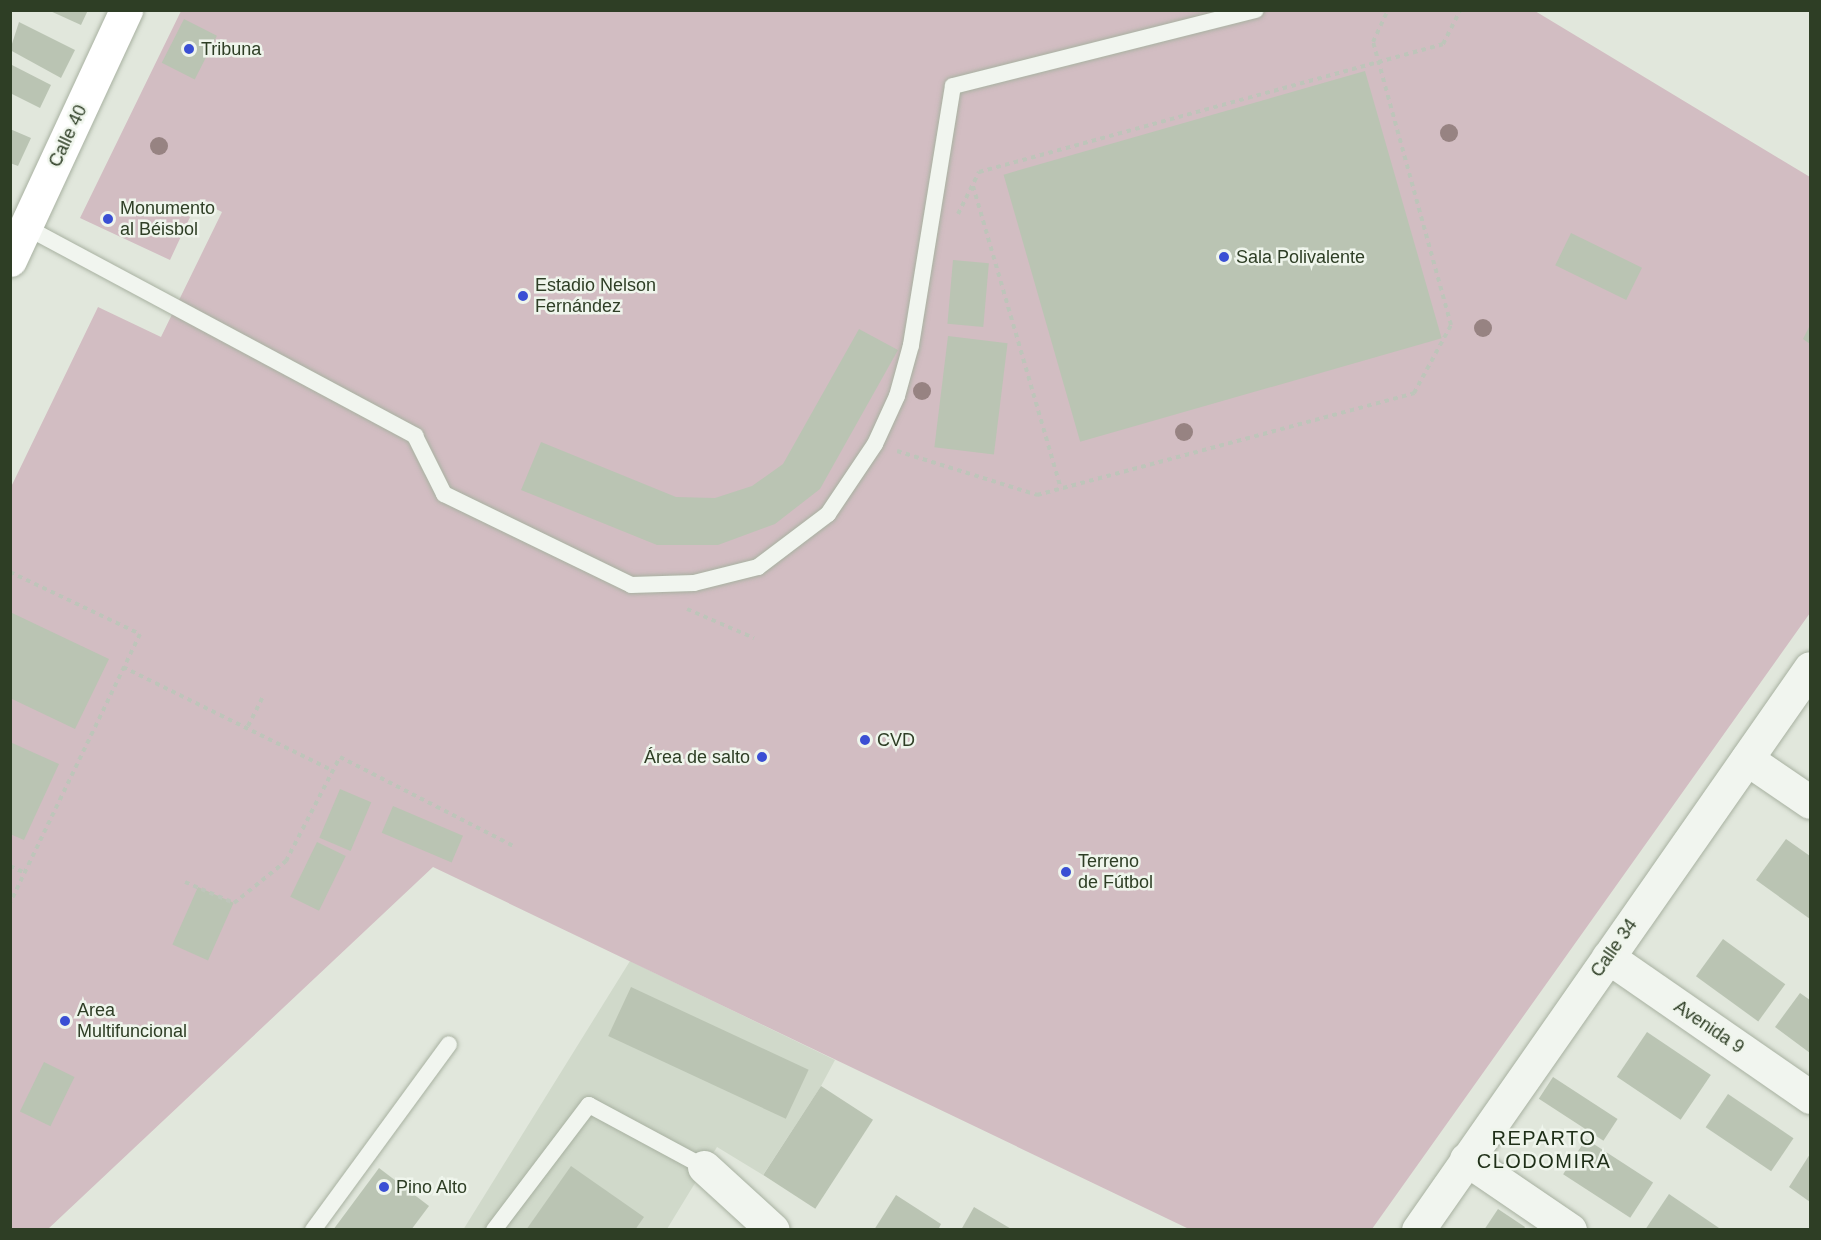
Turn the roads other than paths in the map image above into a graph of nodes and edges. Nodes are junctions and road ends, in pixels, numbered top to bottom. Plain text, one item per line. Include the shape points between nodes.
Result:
1 (126, 10) edge
2 (1256, 10) edge
3 (26, 227) junction
4 (10, 260) edge
5 (1810, 668) edge
6 (1747, 759) junction
7 (1810, 802) edge
8 (1608, 957) junction
9 (449, 1044) dead end
10 (1810, 1097) edge
11 (1466, 1159) junction
12 (704, 1167) joint
13 (313, 1230) edge
14 (494, 1230) edge
15 (773, 1230) edge
16 (1418, 1230) edge
17 (1570, 1230) edge

1 - 3 main road, Calle 40
2 - 3 lane via 953,86 911,345 897,396 875,444 828,514 758,567 693,583 631,585 444,494 415,436
3 - 4 main road, Calle 40
5 - 6 street, Calle 34
6 - 7 street
6 - 8 street, Calle 34
8 - 10 street, Avenida 9
8 - 11 street, Calle 34
9 - 13 lane
11 - 16 street, Calle 34
11 - 17 street
12 - 14 lane via 589,1105
12 - 15 street

